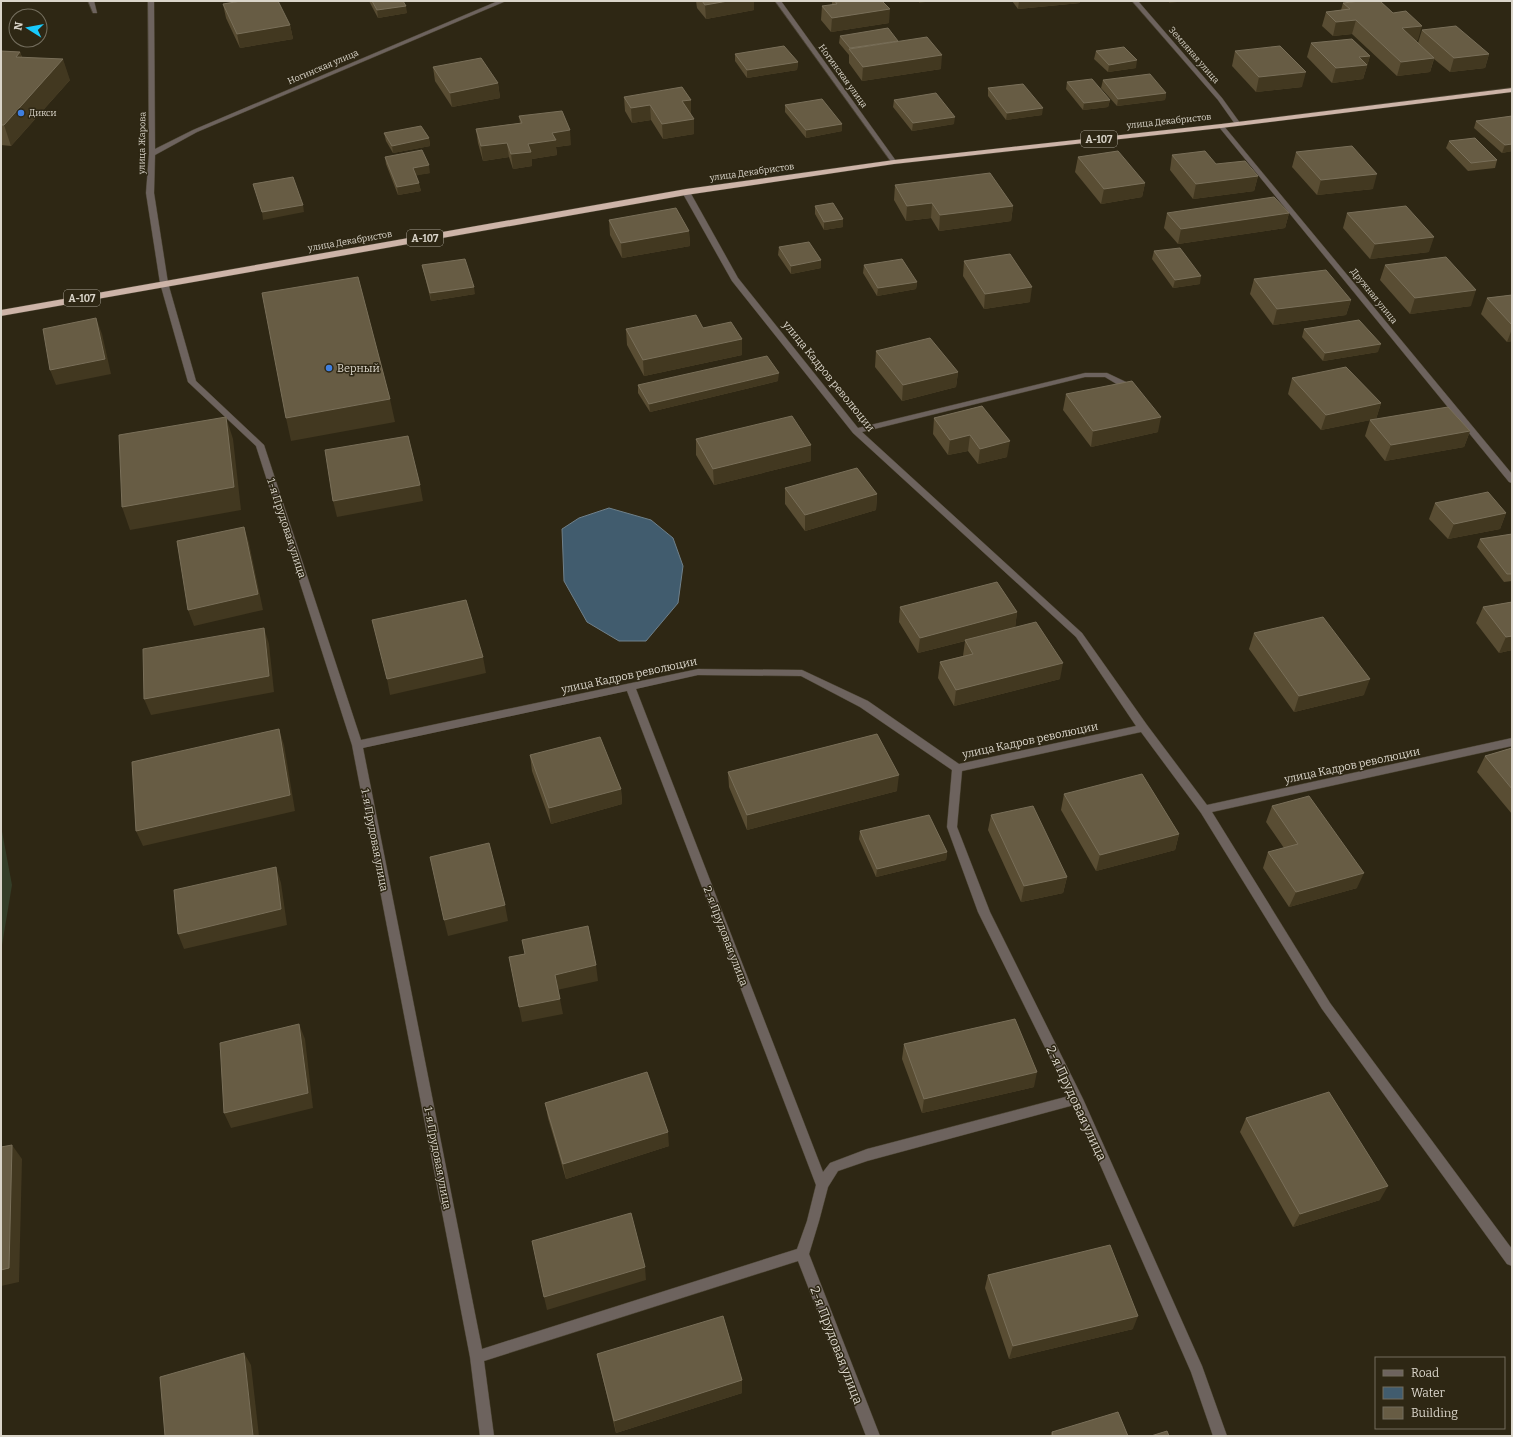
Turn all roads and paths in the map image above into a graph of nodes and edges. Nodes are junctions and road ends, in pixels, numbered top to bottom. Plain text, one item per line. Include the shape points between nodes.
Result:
1 (90, 1) edge
2 (151, 1) edge
3 (503, 1) edge
4 (778, 1) edge
5 (1135, 1) edge
6 (95, 12) dead end
7 (1512, 90) edge
8 (1237, 123) junction
9 (1221, 126) junction
10 (152, 154) junction
11 (894, 162) junction
12 (686, 192) junction
13 (164, 283) junction
14 (1, 312) edge
15 (1122, 384) edge
16 (856, 432) junction
17 (1512, 480) edge
18 (630, 687) junction
19 (1143, 728) junction
20 (1512, 742) edge
21 (357, 745) junction
22 (957, 768) junction
23 (1205, 810) junction
24 (1077, 1099) junction
25 (822, 1185) junction
26 (802, 1254) junction
27 (1512, 1260) edge
28 (476, 1357) junction
29 (488, 1436) edge
30 (873, 1436) edge
31 (1220, 1436) edge

1 - 6 street
2 - 10 street, улица Жарова
3 - 10 street, Ногинская улица via 195,131
4 - 11 street, Ногинская улица
5 - 8 street, Земляная улица via 1220,99
7 - 8 highway, улица Декабристов / А-107
8 - 9 highway, улица Декабристов / А-107
9 - 11 highway, улица Декабристов / А-107
9 - 17 street, Дружная улица
10 - 13 street, улица Жарова via 150,193
11 - 12 highway, улица Декабристов / А-107
12 - 13 highway, улица Декабристов / А-107
12 - 16 street, улица Кадров революции via 735,279
13 - 14 highway, улица Декабристов / А-107
13 - 21 street, 1-я Прудовая улица via 192,382 260,445
15 - 16 street via 1107,375 1085,375
16 - 19 street, улица Кадров революции via 1079,635
18 - 21 street, улица Кадров революции
18 - 22 street, улица Кадров революции via 698,672 802,673 864,704
18 - 25 street, 2-я Прудовая улица
19 - 22 street, улица Кадров революции
19 - 23 street, улица Кадров революции
20 - 23 street, улица Кадров революции
21 - 28 street, 1-я Прудовая улица
22 - 24 street, 2-я Прудовая улица via 952,827 984,912
23 - 27 street via 1326,1006
24 - 25 street via 867,1155 834,1167
24 - 31 street, 2-я Прудовая улица via 1197,1371
25 - 26 street
26 - 28 street
26 - 30 street, 2-я Прудовая улица
28 - 29 street, 1-я Прудовая улица

